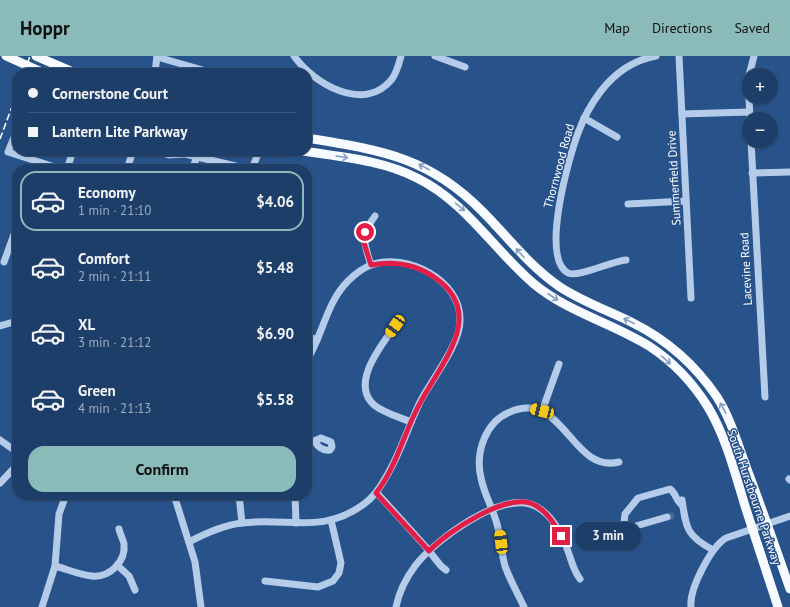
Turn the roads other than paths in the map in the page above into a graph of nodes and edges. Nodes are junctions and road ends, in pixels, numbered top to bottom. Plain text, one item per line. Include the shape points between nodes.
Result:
1 (6, 56) edge
2 (36, 56) edge
3 (157, 56) edge
4 (294, 56) edge
5 (401, 56) edge
6 (435, 56) edge
7 (656, 56) edge
8 (679, 56) edge
9 (754, 56) edge
10 (465, 67) dead end
11 (33, 68) edge
12 (64, 68) edge
13 (156, 68) edge
14 (197, 68) edge
15 (303, 68) edge
16 (312, 75) edge
17 (749, 112) edge
18 (682, 114) junction
19 (742, 115) edge
20 (584, 118) junction
21 (617, 137) dead end
22 (312, 139) edge
23 (12, 142) edge
24 (751, 148) edge
25 (312, 152) edge
26 (12, 154) edge
27 (18, 156) edge
28 (197, 156) joint
29 (37, 164) edge
30 (194, 164) edge
31 (228, 164) edge
32 (790, 172) edge
33 (752, 173) junction
34 (686, 201) junction
35 (628, 204) dead end
36 (375, 216) dead end
37 (12, 240) edge
38 (626, 260) dead end
39 (4, 262) dead end
40 (371, 265) junction
41 (691, 298) dead end
42 (12, 322) edge
43 (0, 326) edge
44 (395, 326) dead end
45 (312, 338) edge
46 (317, 340) junction
47 (312, 350) edge
48 (559, 364) dead end
49 (765, 397) dead end
50 (542, 411) junction
51 (411, 422) junction
52 (0, 440) edge
53 (315, 442) dead end
54 (312, 443) edge
55 (12, 448) edge
56 (619, 462) dead end
57 (12, 470) edge
58 (0, 483) edge
59 (376, 493) junction
60 (64, 500) edge
61 (176, 500) edge
62 (240, 500) edge
63 (295, 500) edge
64 (492, 510) junction
65 (684, 513) junction
66 (676, 515) tunnel mouth
67 (790, 516) edge
68 (667, 517) tunnel mouth
69 (331, 520) junction
70 (242, 523) junction
71 (296, 523) junction
72 (767, 523) junction
73 (119, 529) dead end
74 (752, 529) junction
75 (189, 542) junction
76 (713, 550) junction
77 (429, 551) junction
78 (764, 562) junction
79 (117, 565) junction
80 (55, 566) junction
81 (446, 570) dead end
82 (580, 579) dead end
83 (265, 581) dead end
84 (790, 589) edge
85 (135, 590) dead end
86 (42, 607) edge
87 (201, 607) edge
88 (396, 607) edge
89 (524, 607) edge
90 (692, 607) edge
91 (778, 607) edge
92 (784, 607) edge

1 - 11 main road
2 - 12 main road
3 - 13 street
3 - 14 street
4 - 15 street
5 - 16 street via 395,74 387,84 375,91 362,94 339,90
6 - 10 street
7 - 20 street, Thornwood Road via 618,73 600,92
8 - 18 street, Summerfield Drive
9 - 17 street via 748,79
18 - 19 street
18 - 34 street, Summerfield Drive
20 - 21 street
20 - 38 street, Thornwood Road via 574,145 557,214 555,230 561,267 570,274 577,274 608,263
72 -> 22 main road, South Hurstbourne Parkway via 726,415 705,381 671,347 635,324 568,292 548,279 471,200 426,168 381,151
23 - 26 street via 8,152
24 - 33 street, Lacevine Road
25 -> 74 main road, South Hurstbourne Parkway via 389,166 416,177 465,211 520,270 553,298 642,342 661,355 686,379 707,406 731,460
27 - 29 street
28 - 30 street
28 - 31 street
32 - 33 street
33 - 49 street, Lacevine Road
34 - 35 street
34 - 41 street, Summerfield Drive
36 - 40 street via 364,236
37 - 39 street
40 - 46 street via 354,276 341,290 330,308
40 - 51 street via 398,263 428,273 449,290 460,310 460,326 456,337
42 - 43 street
44 - 51 street via 368,371 364,381 365,388 370,400 378,408
45 - 46 street
46 - 47 street
48 - 50 street
50 - 56 street via 555,419 590,457 608,464
50 - 64 street via 527,408 509,412 499,418 487,433 481,449 480,473
51 - 59 street via 388,475
52 - 55 street
53 - 54 street
57 - 58 street
59 - 69 street via 355,510
59 - 77 street
60 - 80 street via 59,514
61 - 75 street
62 - 70 street
63 - 71 street
64 - 77 street via 465,524
64 - 82 street via 511,502 521,502 544,511 561,536
64 - 89 street via 500,533 505,565
65 - 66 street
65 - 68 street via 682,503 678,502 670,489 641,496 625,514 624,523 629,528
65 - 76 street via 692,536
67 - 72 street
69 - 71 street
69 - 83 street via 341,563 339,573 333,581 318,586
70 - 71 street
70 - 75 street
72 - 74 street
72 - 84 main road, South Hurstbourne Parkway
73 - 79 street via 124,547
74 - 76 street via 722,540
74 - 78 main road, South Hurstbourne Parkway
75 - 87 street via 197,573
76 - 90 street via 693,589
77 - 81 street
77 - 88 street via 410,573
78 - 91 main road, South Hurstbourne Parkway
78 - 92 main road
79 - 80 street via 109,572 96,576
79 - 85 street via 129,576
80 - 86 street

